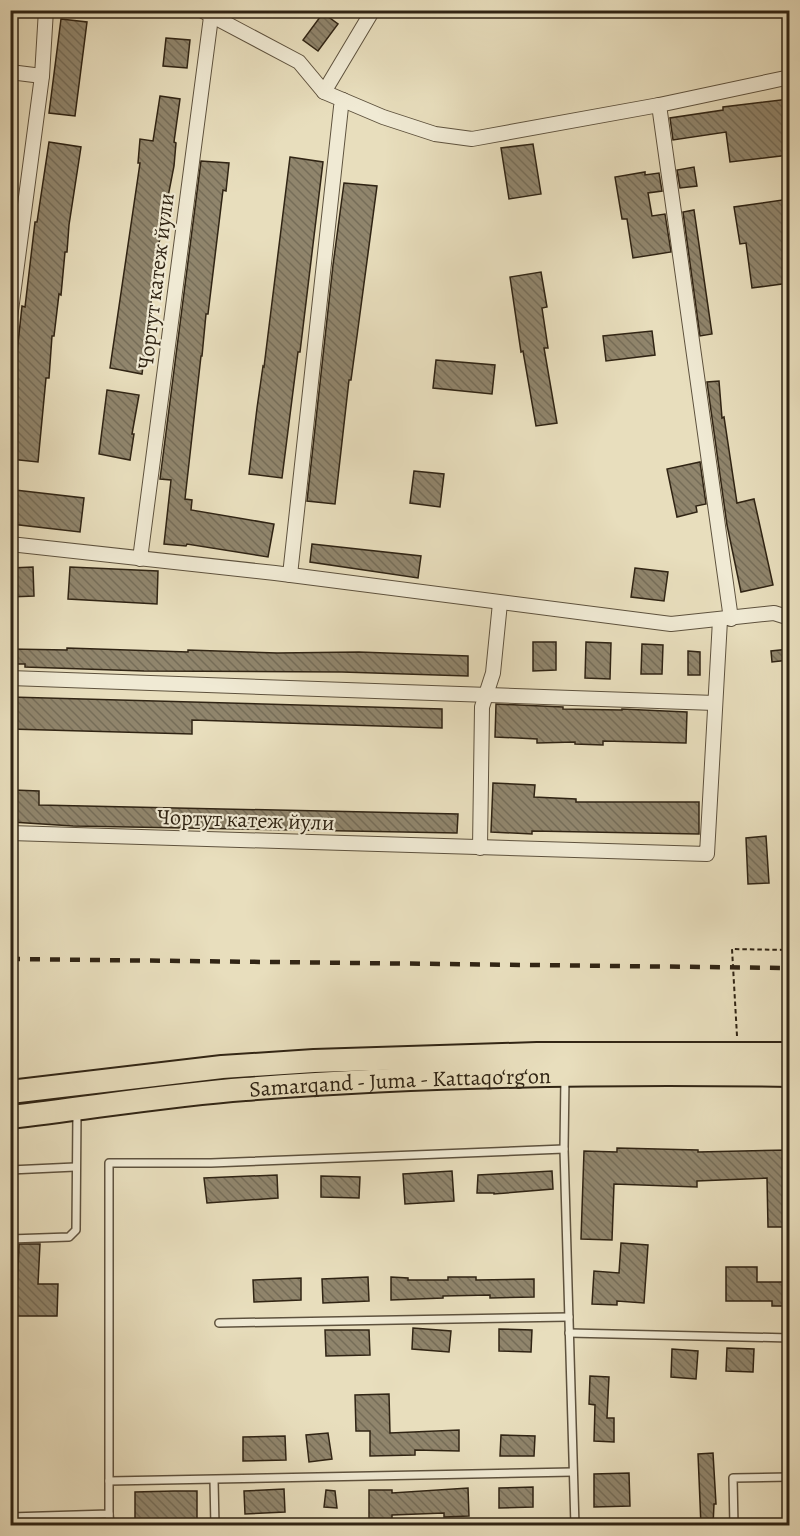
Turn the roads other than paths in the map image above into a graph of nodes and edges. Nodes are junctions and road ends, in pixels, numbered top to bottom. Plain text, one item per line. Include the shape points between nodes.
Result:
1 (46, 10) edge
2 (373, 10) edge
3 (209, 13) edge
4 (10, 72) edge
5 (42, 76) junction
6 (789, 77) edge
7 (324, 92) junction
8 (343, 100) junction
9 (658, 105) junction
10 (17, 230) edge
11 (10, 318) edge
12 (10, 544) edge
13 (140, 559) junction
14 (290, 575) junction
15 (500, 603) junction
16 (789, 618) edge
17 (725, 619) junction
18 (10, 678) edge
19 (486, 695) junction
20 (715, 703) junction
21 (10, 833) edge
22 (480, 848) junction
23 (789, 1054) edge
24 (765, 1064) junction
25 (565, 1075) junction
26 (789, 1075) edge
27 (10, 1092) edge
28 (77, 1109) junction
29 (10, 1117) edge
30 (564, 1149) junction
31 (75, 1167) junction
32 (10, 1170) edge
33 (10, 1239) edge
34 (569, 1317) junction
35 (219, 1323) dead end
36 (569, 1333) junction
37 (789, 1338) edge
38 (573, 1472) junction
39 (789, 1477) edge
40 (214, 1480) junction
41 (109, 1481) junction
42 (109, 1514) junction
43 (10, 1517) edge
44 (110, 1526) edge
45 (215, 1526) edge
46 (575, 1526) edge
47 (734, 1526) edge

1 - 5 street
2 - 7 street
3 - 7 street via 299,62
3 - 13 street, Чортут катеж йули
4 - 5 street
5 - 10 street
6 - 9 street
7 - 8 street
8 - 9 street via 435,134 472,139
8 - 14 street
9 - 17 street, Чортут катеж йули
10 - 11 street
12 - 13 street
13 - 14 street
14 - 15 street
15 - 17 street via 671,624
15 - 19 street via 493,673
16 - 17 street via 774,613
17 - 20 street, Чортут катеж йули
18 - 19 street
19 - 20 street
19 - 22 street via 482,707
20 - 22 street, Чортут катеж йули via 707,854
21 - 22 street, Чортут катеж йули
23 - 24 main road, Samarqand - Juma - Kattaqo‘rg‘on
24 - 25 main road, Samarqand - Juma - Kattaqo‘rg‘on
24 - 26 main road, Samarqand - Juma - Kattaqo‘rg‘on
24 - 27 main road, Samarqand - Juma - Kattaqo‘rg‘on via 738,1053 537,1054 302,1062 222,1067
25 - 28 main road, Samarqand - Juma - Kattaqo‘rg‘on via 244,1089
25 - 30 lane
28 - 29 main road, Samarqand - Juma - Kattaqo‘rg‘on
28 - 31 lane
30 - 34 lane
30 - 41 lane via 211,1163 110,1163
31 - 32 lane
31 - 33 lane via 76,1230 69,1237
34 - 35 lane
34 - 36 lane
36 - 37 lane
36 - 38 lane
38 - 40 lane
38 - 46 lane
39 - 47 lane via 733,1478
40 - 41 lane
40 - 45 lane
41 - 42 lane
42 - 43 lane
42 - 44 lane

